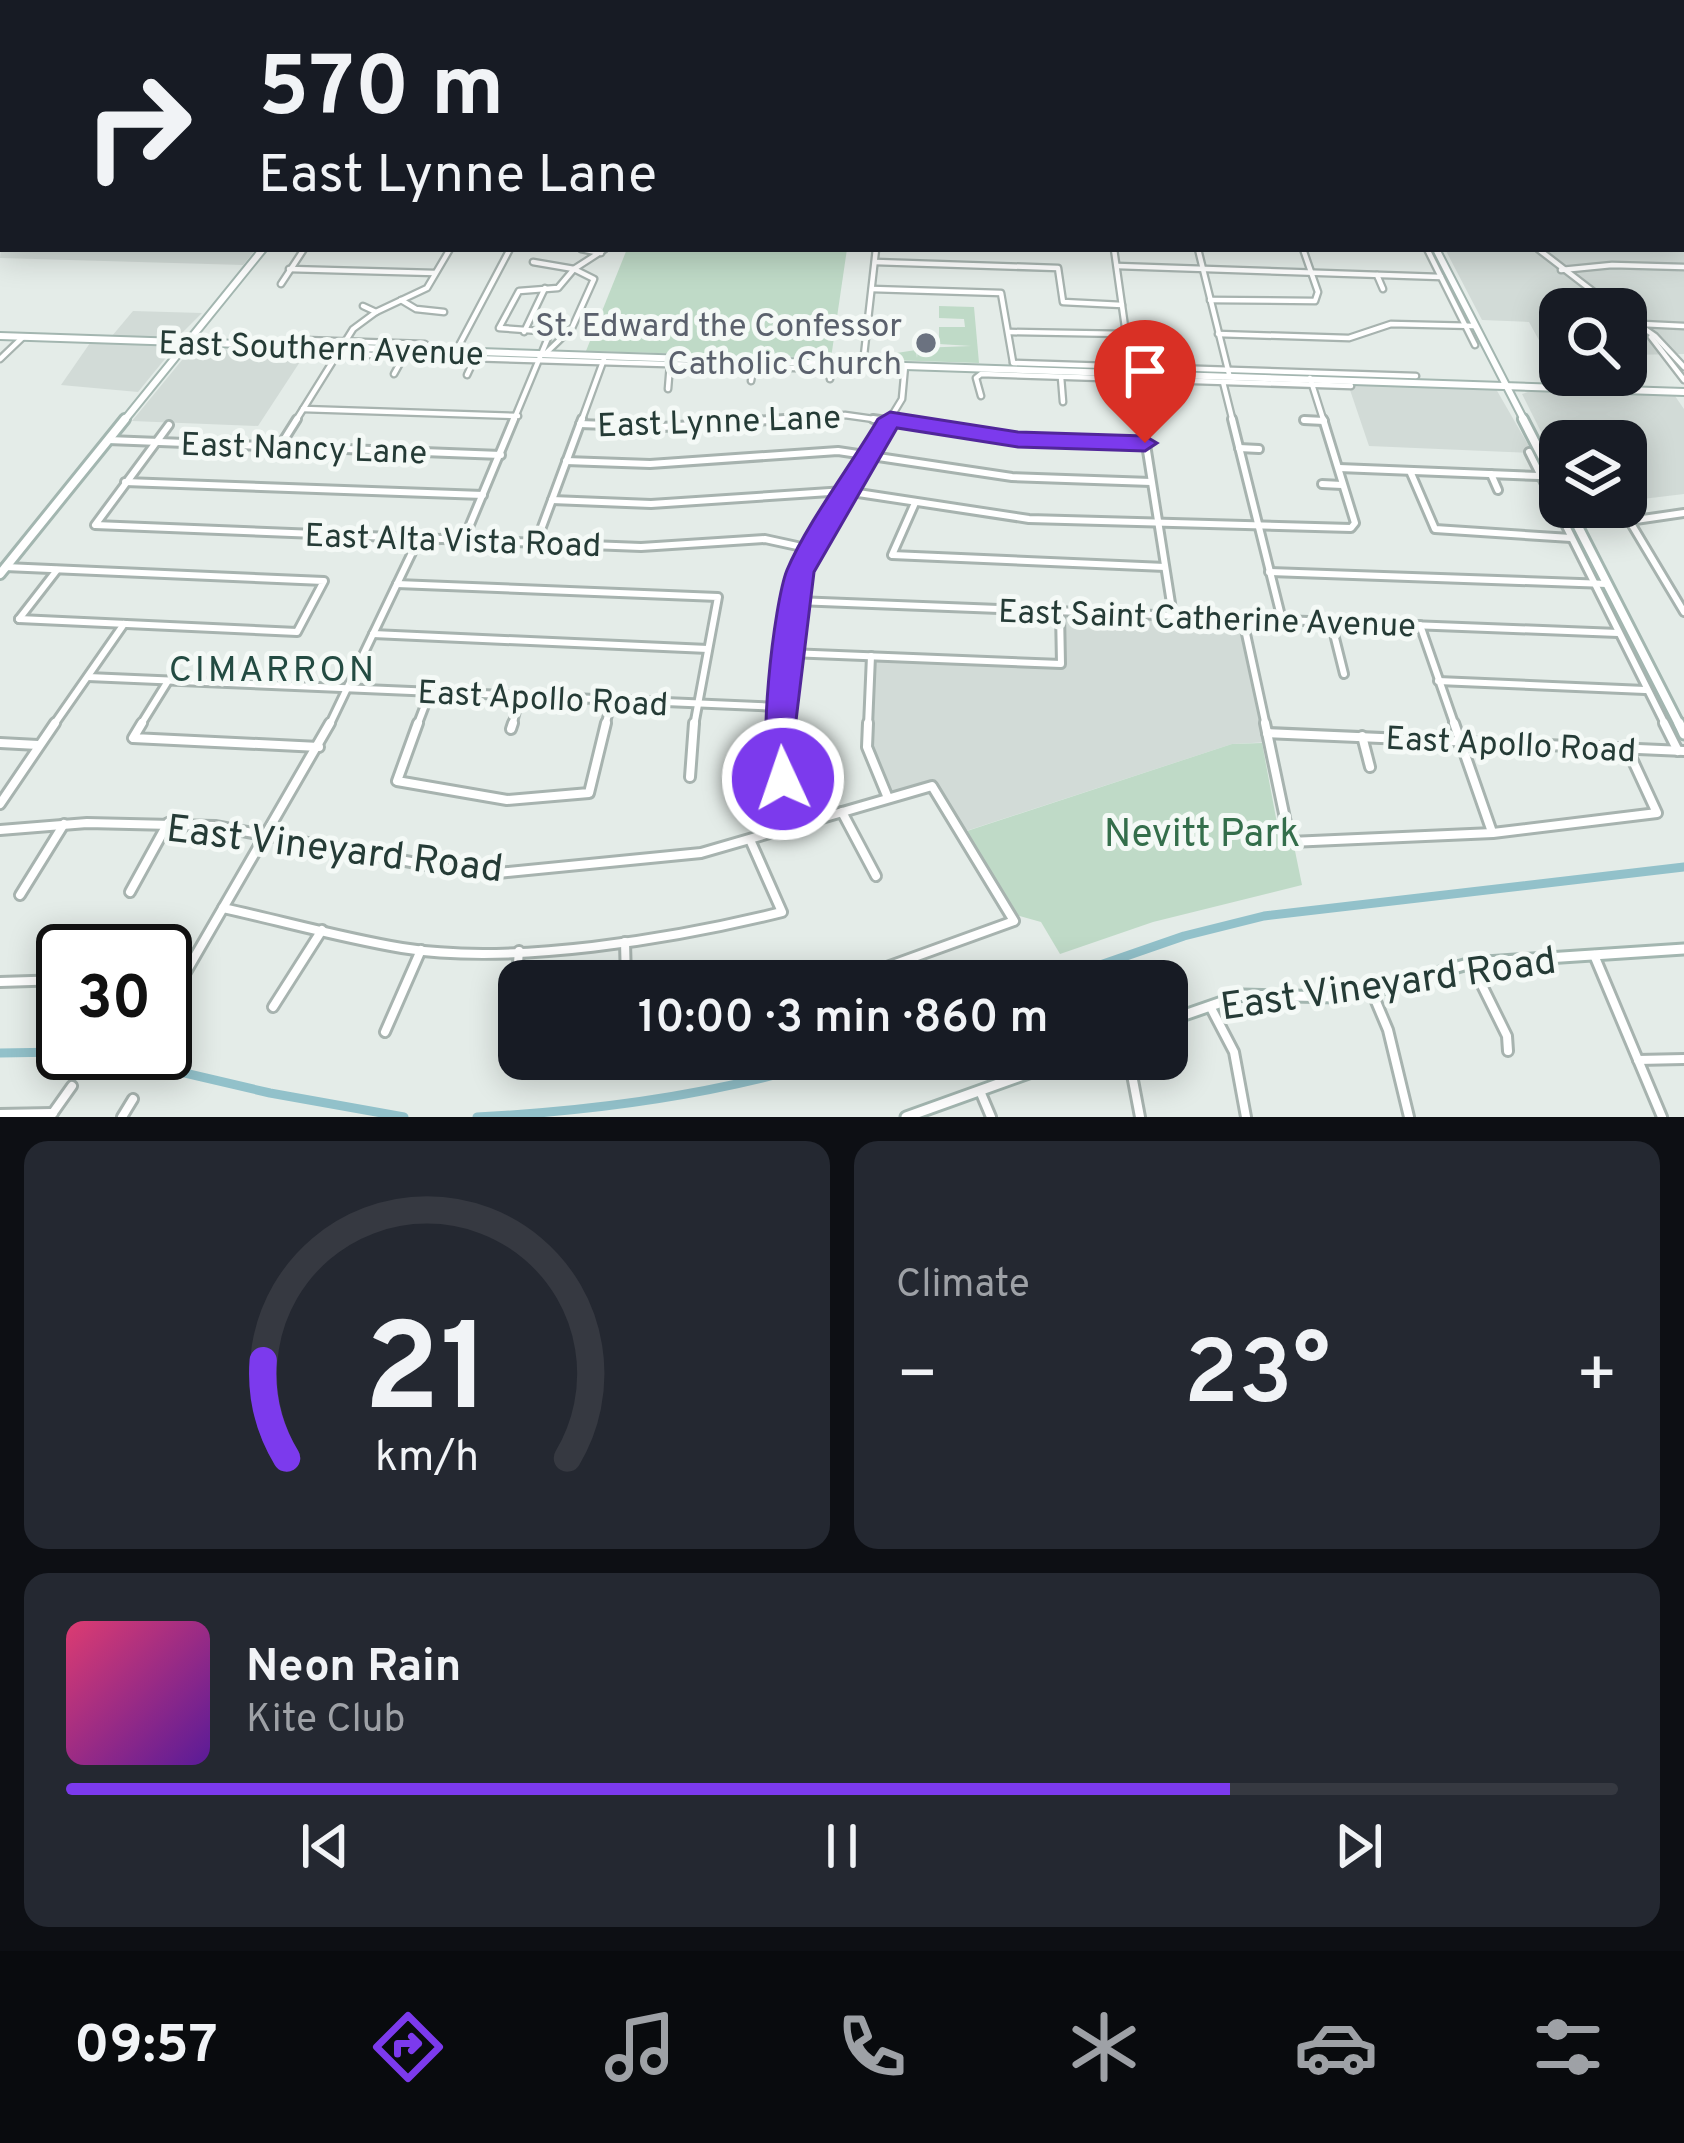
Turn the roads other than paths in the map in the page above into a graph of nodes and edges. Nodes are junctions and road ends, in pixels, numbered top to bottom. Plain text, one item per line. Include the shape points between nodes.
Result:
1 (261, 252) edge
2 (302, 252) edge
3 (448, 252) edge
4 (508, 252) edge
5 (539, 252) edge
6 (602, 252) edge
7 (876, 252) edge
8 (1115, 252) edge
9 (1199, 252) edge
10 (1304, 252) edge
11 (1428, 252) edge
12 (1438, 252) edge
13 (1541, 252) edge
14 (875, 262) junction
15 (1117, 266) junction
16 (1684, 267) edge
17 (289, 269) junction
18 (574, 269) junction
19 (1202, 269) junction
20 (1561, 270) junction
21 (435, 273) junction
22 (1311, 273) junction
23 (1377, 275) junction
24 (1441, 278) junction
25 (281, 284) dead end
26 (1586, 288) edge
27 (545, 289) junction
28 (872, 289) junction
29 (1383, 289) dead end
30 (400, 300) junction
31 (1210, 300) junction
32 (1122, 305) junction
33 (363, 306) dead end
34 (376, 312) junction
35 (444, 312) dead end
36 (1647, 324) edge
37 (1465, 326) junction
38 (1475, 326) junction
39 (1684, 326) edge
40 (1647, 331) edge
41 (524, 332) junction
42 (1010, 332) junction
43 (553, 333) junction
44 (567, 333) junction
45 (1650, 333) junction
46 (1218, 334) junction
47 (0, 336) edge
48 (22, 337) junction
49 (304, 340) dead end
50 (186, 343) junction
51 (553, 343) junction
52 (425, 344) dead end
53 (1474, 345) dead end
54 (341, 348) junction
55 (456, 351) junction
56 (308, 353) dead end
57 (404, 356) junction
58 (543, 357) junction
59 (475, 358) junction
60 (0, 359) edge
61 (604, 359) junction
62 (670, 364) junction
63 (754, 364) junction
64 (863, 364) junction
65 (905, 366) junction
66 (1013, 366) junction
67 (1684, 367) edge
68 (394, 374) dead end
69 (467, 375) dead end
70 (1135, 376) junction
71 (1227, 376) junction
72 (1416, 376) dead end
73 (1060, 377) junction
74 (830, 379) dead end
75 (1684, 380) edge
76 (751, 381) dead end
77 (1311, 382) junction
78 (1506, 385) junction
79 (1351, 386) dead end
80 (668, 389) dead end
81 (1684, 392) edge
82 (981, 396) dead end
83 (1063, 402) dead end
84 (303, 409) junction
85 (518, 416) junction
86 (890, 419) junction
87 (1304, 420) dead end
88 (1324, 421) junction
89 (580, 424) junction
90 (169, 425) dead end
91 (108, 440) junction
92 (156, 442) junction
93 (1145, 443) junction
94 (280, 446) junction
95 (1239, 448) junction
96 (1259, 449) dead end
97 (1539, 450) edge
98 (1529, 452) dead end
99 (501, 454) junction
100 (867, 454) junction
101 (566, 461) junction
102 (1339, 468) junction
103 (1410, 471) junction
104 (1491, 474) junction
105 (1539, 474) edge
106 (1539, 476) edge
107 (125, 482) junction
108 (1151, 482) junction
109 (1322, 484) dead end
110 (1344, 485) junction
111 (1498, 490) dead end
112 (845, 491) junction
113 (483, 495) junction
114 (552, 500) junction
115 (915, 503) junction
116 (1682, 516) edge
117 (1157, 522) junction
118 (1258, 526) junction
119 (1566, 528) edge
120 (1579, 528) edge
121 (419, 538) junction
122 (1571, 538) junction
123 (464, 539) junction
124 (536, 543) junction
125 (811, 549) junction
126 (1165, 567) junction
127 (57, 570) junction
128 (3, 571) edge
129 (1269, 572) junction
130 (1594, 583) junction
131 (398, 584) junction
132 (1607, 584) junction
133 (796, 601) junction
134 (1060, 612) junction
135 (1684, 612) edge
136 (1173, 616) junction
137 (1243, 619) junction
138 (1282, 620) junction
139 (1331, 622) junction
140 (124, 624) junction
141 (1420, 626) junction
142 (1618, 633) junction
143 (373, 634) junction
144 (708, 649) junction
145 (789, 653) junction
146 (871, 656) junction
147 (1344, 674) dead end
148 (88, 677) junction
149 (168, 681) junction
150 (1438, 681) junction
151 (348, 688) junction
152 (1647, 690) junction
153 (430, 692) junction
154 (520, 696) junction
155 (612, 700) junction
156 (696, 704) junction
157 (782, 707) junction
158 (511, 729) dead end
159 (1267, 733) junction
160 (1684, 734) edge
161 (1361, 736) junction
162 (1459, 740) junction
163 (0, 743) edge
164 (40, 746) junction
165 (319, 747) junction
166 (1627, 748) junction
167 (1681, 751) edge
168 (1370, 767) dead end
169 (690, 778) dead end
170 (888, 798) junction
171 (0, 804) edge
172 (93, 811) dead end
173 (842, 812) junction
174 (87, 823) junction
175 (168, 823) junction
176 (64, 824) junction
177 (802, 825) junction
178 (0, 830) edge
179 (268, 832) junction
180 (1492, 832) junction
181 (750, 841) junction
182 (876, 876) dead end
183 (130, 892) dead end
184 (20, 895) dead end
185 (223, 908) junction
186 (322, 930) junction
187 (625, 942) junction
188 (1684, 949) edge
189 (421, 950) junction
190 (519, 951) junction
191 (1594, 955) junction
192 (192, 956) edge
193 (518, 960) edge
194 (625, 960) edge
195 (906, 960) edge
196 (1471, 963) junction
197 (36, 981) edge
198 (0, 982) edge
199 (1372, 992) junction
200 (1209, 1004) junction
201 (272, 1007) dead end
202 (1188, 1012) edge
203 (385, 1032) dead end
204 (1508, 1051) dead end
205 (1684, 1059) edge
206 (1638, 1060) junction
207 (1008, 1080) edge
208 (1133, 1080) edge
209 (72, 1086) dead end
210 (980, 1090) junction
211 (134, 1100) dead end
212 (0, 1114) edge
213 (52, 1115) edge
214 (914, 1115) edge
215 (122, 1117) edge
216 (991, 1117) edge
217 (1140, 1117) edge
218 (1246, 1117) edge
219 (1409, 1117) edge
220 (1662, 1117) edge

1 - 50 main road
2 - 17 street
3 - 21 street
4 - 55 street
5 - 18 street via 532,264
6 - 18 street
7 - 14 street
8 - 15 street
9 - 19 street
10 - 22 street
11 - 24 street
12 - 38 main road
13 - 20 street
14 - 28 street
14 - 32 street via 1058,268 1063,302
15 - 19 street
15 - 32 street
16 - 20 street
17 - 21 street
17 - 25 street
18 - 27 street via 558,288
18 - 44 street via 594,279
19 - 22 street
19 - 31 street
20 - 26 street
21 - 30 street via 424,290
22 - 23 street
22 - 31 street via 1315,301
23 - 24 street
23 - 29 street
24 - 37 street
27 - 41 street
27 - 41 street via 524,289 500,331
28 - 42 street via 1001,293
28 - 64 street
30 - 34 street
30 - 35 street
31 - 46 street
32 - 42 street via 1126,334
33 - 34 street
34 - 54 street
36 - 39 street
37 - 38 street
37 - 46 street via 1391,324 1348,338
37 - 53 street
38 - 78 main road
40 - 45 street
41 - 43 street
42 - 66 street
43 - 44 street
43 - 51 street
43 - 58 street
44 - 51 street
45 - 67 street
45 - 75 street
46 - 71 street
47 - 48 main road, East Southern Avenue
48 - 50 main road, East Southern Avenue
48 - 60 street
49 - 54 street, East Southern Avenue
50 - 54 main road, East Southern Avenue
50 - 91 main road
51 - 58 street
52 - 54 street, East Southern Avenue
54 - 55 main road, East Southern Avenue
54 - 56 street, East Southern Avenue
54 - 57 street, East Southern Avenue
54 - 84 street
55 - 58 main road, East Southern Avenue
57 - 59 street, East Southern Avenue
57 - 68 street
58 - 59 street, East Southern Avenue
58 - 61 main road, East Southern Avenue
58 - 85 street
59 - 69 street
61 - 62 street, East Southern Avenue
61 - 63 main road, East Southern Avenue
61 - 89 street
62 - 63 street, East Southern Avenue
62 - 80 street
63 - 64 main road, East Southern Avenue
63 - 74 street, East Southern Avenue via 828,369
63 - 76 street
64 - 65 main road, East Southern Avenue
65 - 66 main road, East Southern Avenue
65 - 86 street via 902,400
66 - 70 main road, East Southern Avenue
66 - 71 street, East Southern Avenue
70 - 71 main road, East Southern Avenue
70 - 73 street, East Southern Avenue
70 - 93 street
71 - 72 street, East Southern Avenue
71 - 77 main road, East Southern Avenue
71 - 95 street
73 - 82 street, East Southern Avenue via 977,375
73 - 83 street
77 - 78 main road, East Southern Avenue
77 - 79 street, East Southern Avenue
77 - 88 street
78 - 81 main road, East Southern Avenue
78 - 97 main road
84 - 85 street
84 - 94 street
85 - 99 street
86 - 89 street, East Lynne Lane
86 - 93 street, East Lynne Lane via 1018,440
86 - 100 street
87 - 88 street
88 - 102 street
89 - 101 street
90 - 92 street
91 - 92 street, East Nancy Lane
91 - 128 main road
92 - 94 street, East Nancy Lane
92 - 107 street
93 - 108 street
94 - 99 street, East Nancy Lane
95 - 96 street
95 - 118 street
98 - 105 street
99 - 113 street
100 - 101 street
100 - 108 street via 1012,477
100 - 112 street
101 - 114 street
102 - 103 street
102 - 110 street
103 - 104 street
103 - 122 street via 1435,530
104 - 106 street
104 - 111 street
107 - 113 street
107 - 121 street, East Alta Vista Road via 95,526
108 - 117 street
109 - 110 street
110 - 118 street via 1352,528
112 - 114 street via 651,505
112 - 115 street
112 - 125 street
113 - 123 street
114 - 124 street
115 - 117 street via 1029,519
115 - 126 street via 892,555
116 - 135 street via 1626,521
117 - 118 street
117 - 126 street
118 - 129 street
119 - 122 street
120 - 132 main road
121 - 123 street, East Alta Vista Road
121 - 131 street
122 - 130 street
123 - 124 street, East Alta Vista Road
124 - 125 street, East Alta Vista Road via 765,539
125 - 133 street
126 - 136 street
127 - 128 street
127 - 140 street via 19,619
127 - 140 street via 325,581 297,632
129 - 130 street
129 - 138 street
130 - 132 street
130 - 142 street
131 - 143 street
131 - 144 street via 718,597
132 - 160 main road
133 - 134 street, East Saint Catherine Avenue
133 - 145 street
134 - 136 street, East Saint Catherine Avenue
134 - 146 street via 1061,664
136 - 137 street, East Saint Catherine Avenue
137 - 138 street, East Saint Catherine Avenue
137 - 159 street
138 - 139 street, East Saint Catherine Avenue
139 - 141 street, East Saint Catherine Avenue
139 - 147 street
140 - 148 street
141 - 142 street, East Saint Catherine Avenue
141 - 150 street
142 - 152 street
143 - 144 street
143 - 151 street
144 - 156 street
145 - 146 street
145 - 157 street
146 - 170 street via 868,747
148 - 149 street, East Apollo Road
148 - 164 street
149 - 151 street, East Apollo Road
149 - 165 street via 133,738
150 - 152 street
150 - 162 street
151 - 153 street, East Apollo Road
151 - 165 street
152 - 167 street
153 - 154 street, East Apollo Road
153 - 155 street via 397,781 507,800 589,793
154 - 155 street, East Apollo Road
154 - 158 street
155 - 156 street, East Apollo Road
156 - 157 street, East Apollo Road
156 - 169 street
157 - 177 street via 783,779
159 - 161 street, East Apollo Road
159 - 180 street via 1290,842
161 - 162 street, East Apollo Road
161 - 168 street
162 - 166 street, East Apollo Road
162 - 180 street
163 - 164 street
164 - 171 street
165 - 179 street
166 - 167 street, East Apollo Road
166 - 180 street via 1657,813
170 - 173 street, East Vineyard Road
170 - 195 street, East Vineyard Road via 932,786 1014,921
172 - 174 street
173 - 177 street, East Vineyard Road
173 - 182 street
174 - 175 street, East Vineyard Road
174 - 176 street, East Vineyard Road
175 - 179 street, East Vineyard Road
175 - 183 street
176 - 178 street, East Vineyard Road
176 - 184 street
177 - 181 street, East Vineyard Road
179 - 181 street, East Vineyard Road via 497,873 675,858
179 - 185 street
181 - 187 street via 782,912
185 - 186 street
185 - 192 street
186 - 189 street
186 - 201 street
187 - 190 street
187 - 194 street
188 - 191 main road, East Vineyard Road
189 - 190 street
189 - 203 street
190 - 193 street
191 - 196 main road, East Vineyard Road
191 - 206 street
196 - 199 main road, East Vineyard Road
196 - 204 street
197 - 198 street
199 - 200 main road, East Vineyard Road via 1242,995
199 - 219 street
200 - 202 main road, East Vineyard Road
200 - 218 street via 1234,1052
205 - 206 street
206 - 220 street
207 - 210 main road
208 - 217 street
209 - 213 street
210 - 214 main road
210 - 216 street
211 - 215 street
212 - 213 street

